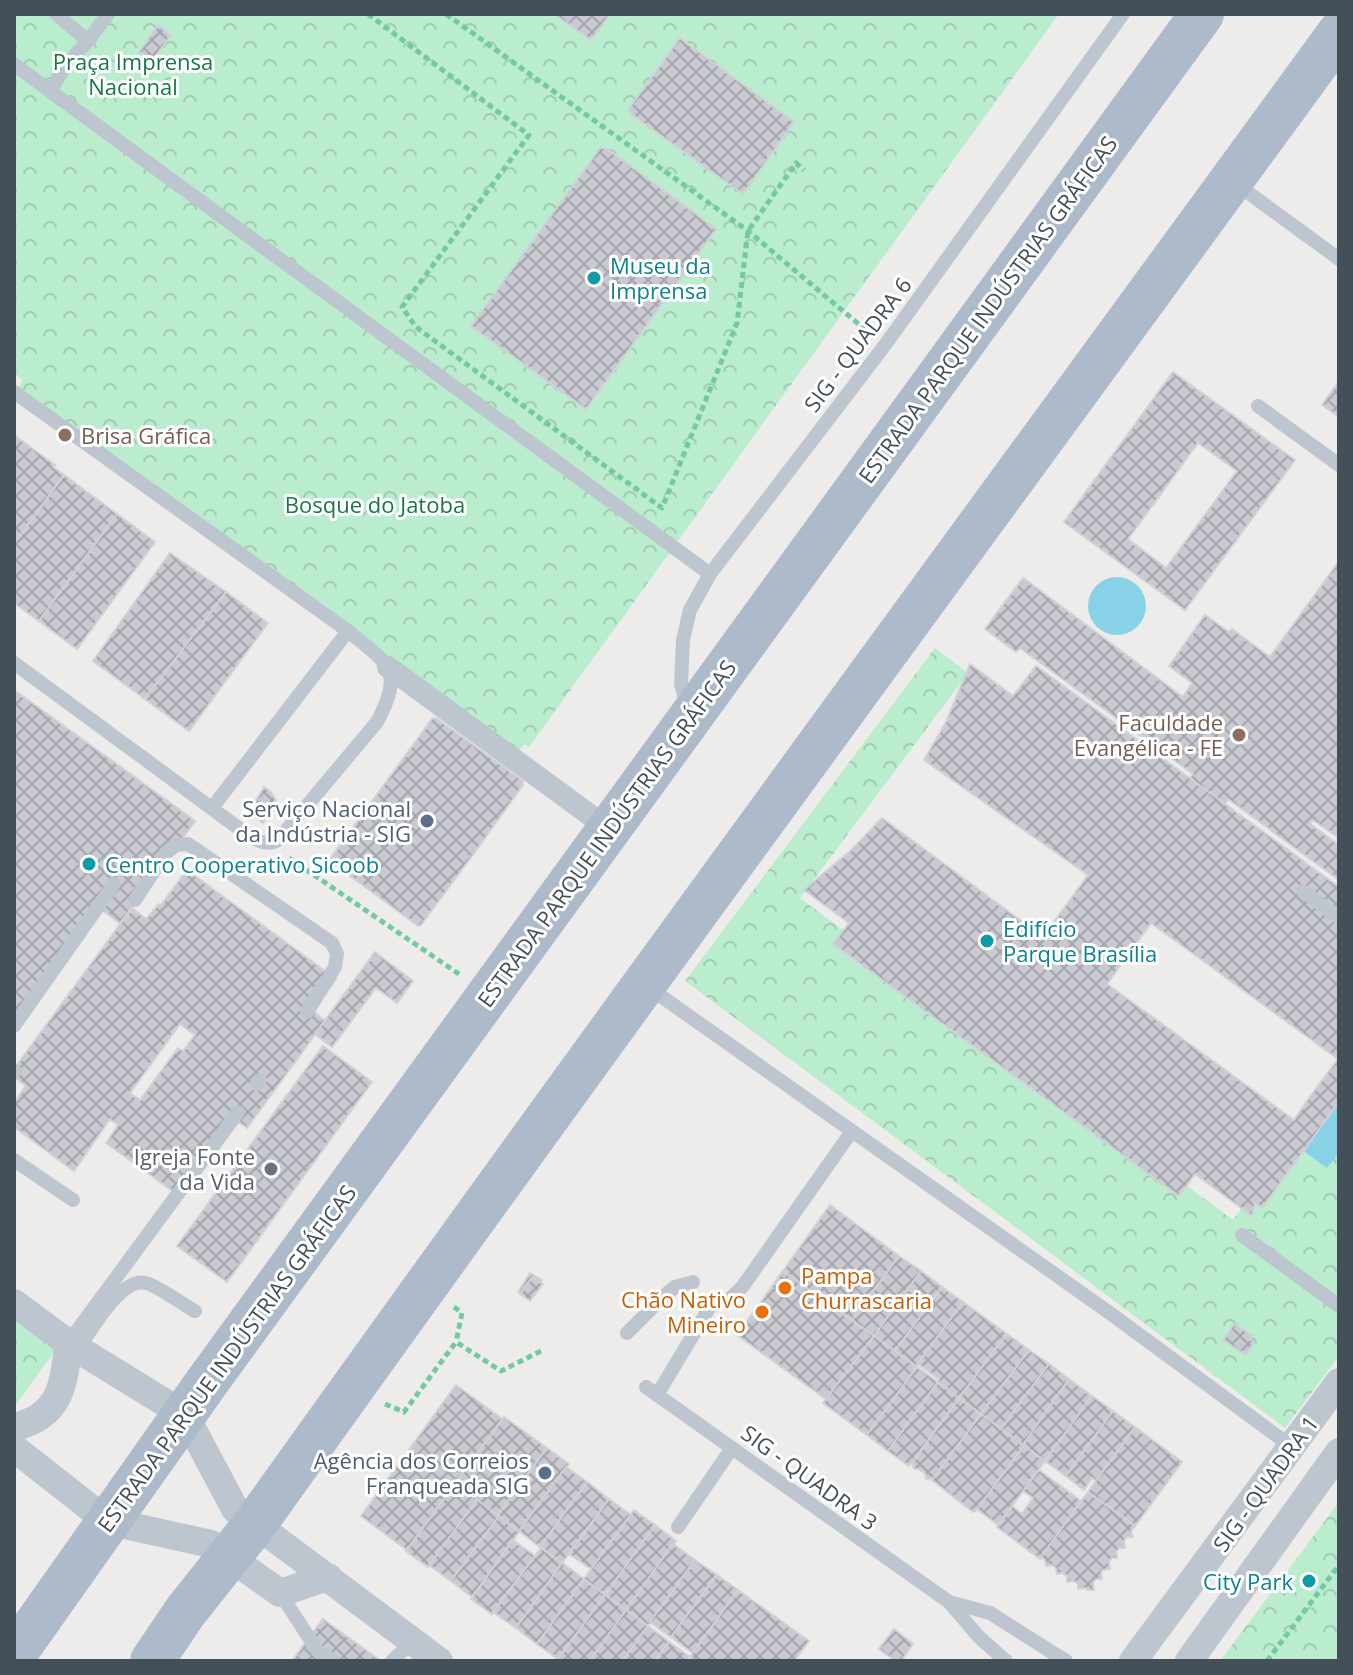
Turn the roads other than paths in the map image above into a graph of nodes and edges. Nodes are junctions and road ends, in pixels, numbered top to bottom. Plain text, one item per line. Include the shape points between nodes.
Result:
1 (56, 14) edge
2 (108, 14) edge
3 (1123, 14) edge
4 (1202, 14) edge
5 (1339, 33) edge
6 (88, 41) junction
7 (14, 64) edge
8 (50, 91) junction
9 (1231, 181) junction
10 (1339, 259) edge
11 (14, 392) edge
12 (1258, 406) dead end
13 (1339, 465) edge
14 (710, 574) junction
15 (348, 631) junction
16 (14, 663) edge
17 (388, 667) junction
18 (691, 718) junction
19 (212, 808) junction
20 (609, 829) junction
21 (114, 884) dead end
22 (1303, 891) dead end
23 (135, 900) dead end
24 (1339, 918) edge
25 (645, 984) junction
26 (307, 1012) dead end
27 (14, 1026) edge
28 (238, 1112) dead end
29 (852, 1131) junction
30 (14, 1160) edge
31 (73, 1200) dead end
32 (1242, 1235) dead end
33 (693, 1282) dead end
34 (14, 1303) edge
35 (1339, 1306) edge
36 (195, 1311) dead end
37 (627, 1333) dead end
38 (73, 1346) junction
39 (1339, 1382) edge
40 (185, 1415) junction
41 (14, 1427) edge
42 (1292, 1447) junction
43 (14, 1448) edge
44 (732, 1448) junction
45 (1339, 1452) edge
46 (245, 1516) junction
47 (107, 1521) junction
48 (678, 1527) dead end
49 (229, 1557) junction
50 (328, 1577) junction
51 (280, 1593) junction
52 (949, 1602) junction
53 (413, 1641) junction
54 (14, 1655) edge
55 (152, 1661) edge
56 (333, 1661) edge
57 (392, 1661) edge
58 (439, 1661) edge
59 (1006, 1661) edge
60 (1066, 1661) edge
61 (1133, 1661) edge
62 (1189, 1661) edge

1 - 6 lane
2 - 6 lane
3 - 14 lane, SIG - QUADRA 6 via 885,345
4 - 18 main road, ESTRADA PARQUE INDÚSTRIAS GRÁFICAS
5 - 9 main road
6 - 8 lane
7 - 8 lane
8 - 14 lane
9 - 10 lane
9 - 25 main road
11 - 15 lane
12 - 13 lane
14 - 18 lane, SIG - QUADRA 6 via 690,610 683,640 681,684
15 - 17 lane
15 - 19 lane
16 - 19 lane
17 - 19 lane via 390,693 377,722 279,839 260,842
17 - 20 street
18 - 20 main road, ESTRADA PARQUE INDÚSTRIAS GRÁFICAS
20 - 40 main road, ESTRADA PARQUE INDÚSTRIAS GRÁFICAS
21 - 27 lane
22 - 24 lane
23 - 26 lane via 166,853 188,844 332,943 335,967
25 - 29 lane
25 - 46 main road via 356,1383
28 - 38 lane
29 - 42 lane
29 - 44 lane, SIG - QUADRA 3 via 743,1286 728,1301 713,1302 652,1391
30 - 31 lane
32 - 35 lane
33 - 37 lane via 675,1287
34 - 38 street
36 - 38 lane via 145,1282 131,1284
38 - 40 street
38 - 41 street via 54,1404 39,1419
39 - 42 street, SIG - QUADRA 1
40 - 46 street
40 - 47 main road, ESTRADA PARQUE INDÚSTRIAS GRÁFICAS
42 - 61 street, SIG - QUADRA 1
43 - 47 street
44 - 48 lane
44 - 52 lane, SIG - QUADRA 3
45 - 62 street, SIG - QUADRA 1
46 - 49 main road
46 - 50 street
47 - 49 street via 211,1544
47 - 54 main road, ESTRADA PARQUE INDÚSTRIAS GRÁFICAS
49 - 51 street
49 - 55 main road
50 - 51 street
50 - 53 street
51 - 56 lane via 317,1650
52 - 59 lane, SIG - QUADRA 3
52 - 60 lane, SIG - QUADRA 3 via 990,1613
53 - 57 lane
53 - 58 street

